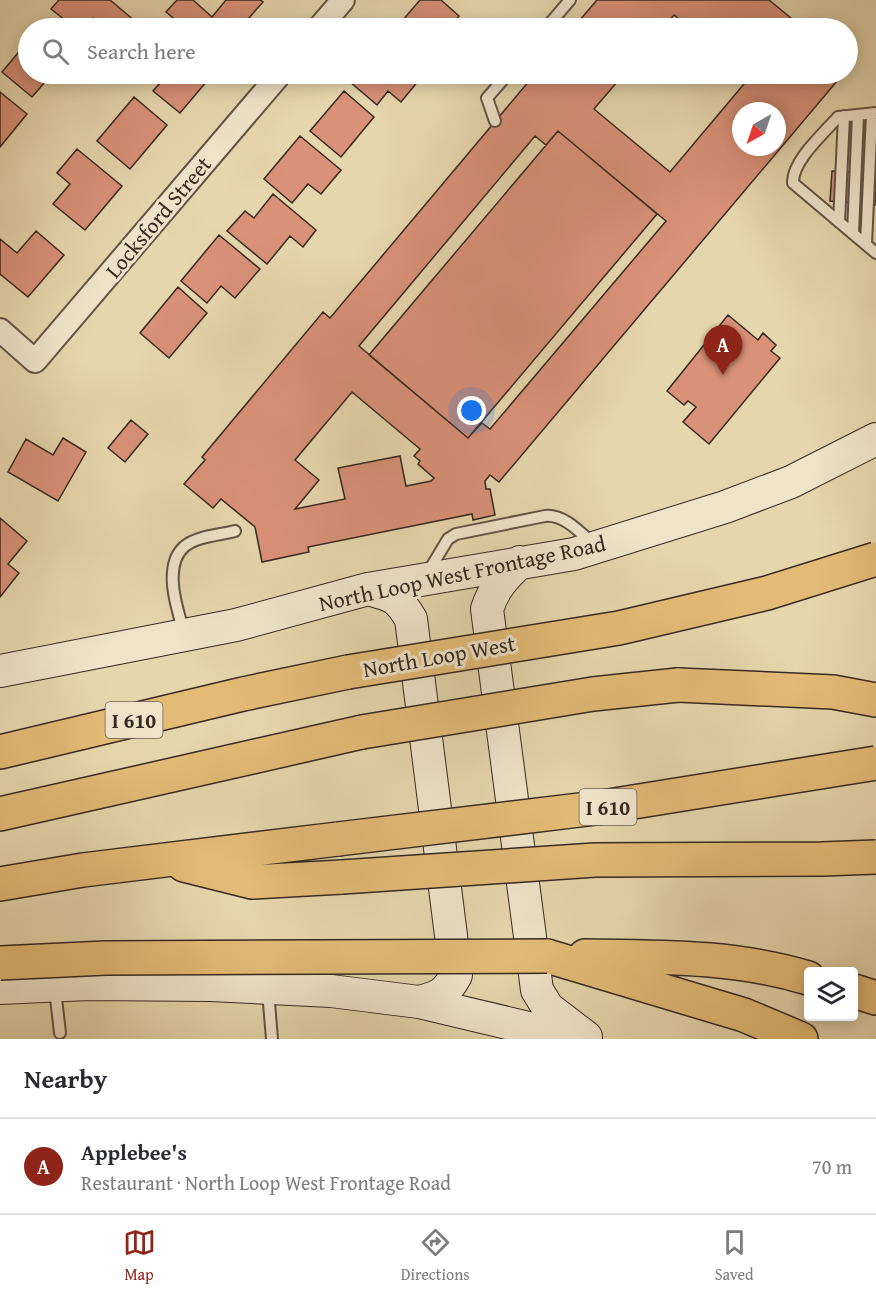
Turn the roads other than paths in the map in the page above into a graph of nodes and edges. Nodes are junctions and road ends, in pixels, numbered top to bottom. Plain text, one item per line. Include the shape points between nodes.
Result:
1 (343, 0) edge
2 (570, 0) edge
3 (328, 18) edge
4 (555, 18) edge
5 (271, 84) edge
6 (499, 84) edge
7 (874, 114) edge
8 (858, 115) junction
9 (844, 116) junction
10 (495, 121) dead end
11 (840, 222) junction
12 (852, 233) junction
13 (866, 244) junction
14 (876, 253) edge
15 (0, 330) edge
16 (876, 439) edge
17 (235, 531) dead end
18 (596, 547) junction
19 (876, 559) edge
20 (520, 562) junction
21 (424, 579) junction
22 (368, 589) junction
23 (185, 635) junction
24 (0, 671) edge
25 (876, 700) edge
26 (8, 747) edge
27 (876, 763) edge
28 (0, 814) edge
29 (876, 857) edge
30 (164, 860) junction
31 (0, 884) edge
32 (548, 956) junction
33 (0, 963) edge
34 (804, 977) edge
35 (55, 985) junction
36 (0, 988) edge
37 (268, 988) junction
38 (858, 992) edge
39 (876, 998) edge
40 (419, 1002) junction
41 (60, 1033) dead end
42 (272, 1039) edge
43 (575, 1039) edge
44 (590, 1039) edge
45 (801, 1039) edge

1 - 3 street
2 - 4 lane
5 - 15 street, Locksford Street via 35,361
6 - 10 lane via 487,98
7 - 8 lane
7 - 13 lane
8 - 9 lane
8 - 12 lane
9 - 11 lane
9 - 11 lane via 838,117 819,138 793,175 794,183
11 - 12 lane
12 - 13 lane
13 - 14 lane
16 - 18 main road, North Loop West Frontage Road via 791,482
17 - 23 lane via 193,541 178,555 172,590
18 - 20 main road, North Loop West Frontage Road
18 - 21 lane via 563,519 545,516 456,534 448,540
19 - 26 highway, North Loop West / I 610, bridge via 767,593 619,628 348,672
20 - 21 main road, North Loop West Frontage Road
20 - 44 main road via 500,580 487,609 537,990 548,1008
21 - 22 main road, North Loop West Frontage Road
22 - 23 main road, North Loop West Frontage Road
22 - 40 main road via 401,602 411,619 456,975 448,989
23 - 24 main road, North Loop West Frontage Road
25 - 28 highway, bridge via 833,692 678,685 593,694 362,732
27 - 30 highway, I 610, bridge via 596,808
29 - 30 highway, bridge via 595,860 252,882
30 - 31 highway, I 610
32 - 33 highway, bridge via 106,958
32 - 34 highway via 697,958
32 - 45 highway via 744,1015
35 - 36 main road
35 - 37 main road
35 - 41 lane
37 - 40 main road
37 - 42 lane
38 - 39 highway
40 - 43 main road

